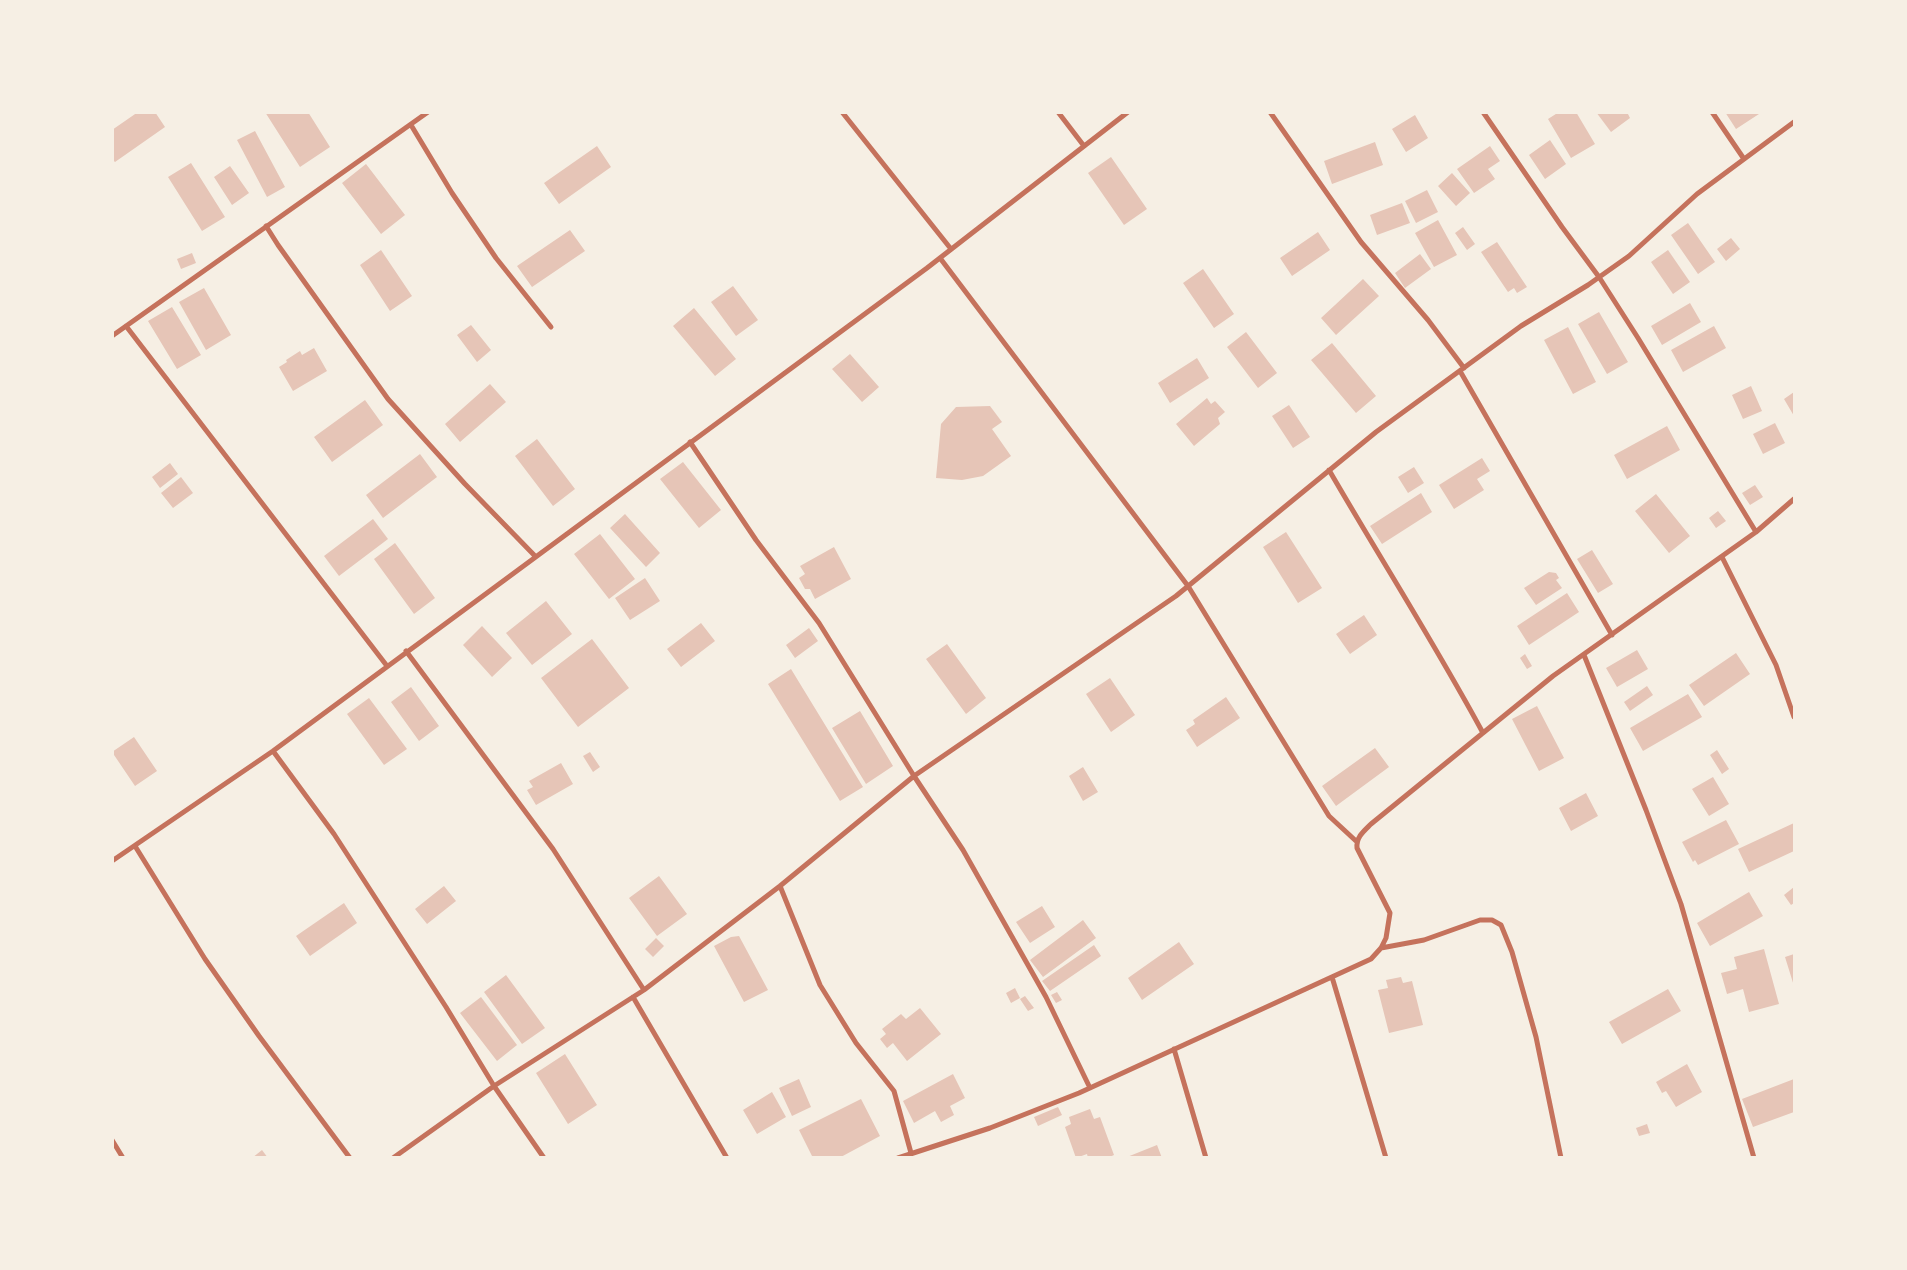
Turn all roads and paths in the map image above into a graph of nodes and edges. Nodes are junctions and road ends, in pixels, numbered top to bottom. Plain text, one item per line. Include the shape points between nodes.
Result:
1 (428, 112) edge
2 (842, 112) edge
3 (1058, 112) edge
4 (1128, 112) edge
5 (1270, 112) edge
6 (1483, 112) edge
7 (1712, 112) edge
8 (1794, 122) edge
9 (411, 125) junction
10 (1084, 146) junction
11 (1744, 158) junction
12 (266, 226) junction
13 (951, 249) junction
14 (940, 258) junction
15 (1599, 277) junction
16 (126, 326) junction
17 (551, 327) dead end
18 (112, 336) edge
19 (1462, 369) junction
20 (690, 442) junction
21 (1329, 470) junction
22 (1794, 499) edge
23 (1756, 532) junction
24 (535, 556) junction
25 (1722, 557) junction
26 (1188, 586) junction
27 (1612, 635) junction
28 (406, 651) junction
29 (1584, 654) junction
30 (387, 666) junction
31 (1794, 717) edge
32 (1483, 733) junction
33 (273, 751) junction
34 (914, 776) junction
35 (1356, 841) junction
36 (135, 846) junction
37 (112, 861) edge
38 (780, 886) junction
39 (1381, 948) junction
40 (1332, 977) junction
41 (644, 990) junction
42 (633, 998) junction
43 (1174, 1049) junction
44 (494, 1086) junction
45 (1090, 1088) junction
46 (112, 1140) edge
47 (910, 1153) junction
48 (123, 1158) edge
49 (350, 1158) edge
50 (393, 1158) edge
51 (544, 1158) edge
52 (727, 1158) edge
53 (898, 1158) edge
54 (1206, 1158) edge
55 (1386, 1158) edge
56 (1561, 1158) edge
57 (1754, 1158) edge

1 - 9 street
2 - 13 street
3 - 10 street
4 - 10 street
5 - 19 street via 1361,242 1428,320
6 - 15 street
7 - 11 street
8 - 11 street
9 - 12 street
9 - 17 street via 496,258
10 - 13 street
11 - 15 street via 1629,256
12 - 16 street
12 - 24 street via 388,399
13 - 14 street
14 - 20 street
14 - 26 street
15 - 19 street via 1521,326
15 - 23 street
16 - 18 street
16 - 30 street
19 - 21 street
19 - 27 street
20 - 24 street
20 - 34 street via 756,540 819,623
21 - 26 street
21 - 32 street via 1445,662
22 - 23 street
23 - 25 street
24 - 28 street
25 - 27 street
25 - 31 street via 1776,666
26 - 34 street
26 - 35 street via 1329,816
27 - 29 street
28 - 30 street
28 - 41 street via 553,849
29 - 32 street
29 - 57 street via 1681,904
30 - 33 street
32 - 35 street via 1371,824
33 - 36 street
33 - 44 street via 334,834
34 - 38 street
34 - 45 street via 962,850 1046,997
35 - 39 street via 1390,913
36 - 37 street
36 - 49 street via 205,959
38 - 41 street
38 - 47 street via 820,985 856,1043 894,1091
39 - 40 street via 1372,958
39 - 56 street via 1424,940 1480,920 1492,920 1501,926 1512,952 1536,1037
40 - 43 street
40 - 55 street
41 - 42 street
42 - 44 street
42 - 52 street
43 - 45 street
43 - 54 street
44 - 50 street
44 - 51 street
45 - 47 street via 990,1128
46 - 48 street
47 - 53 street

